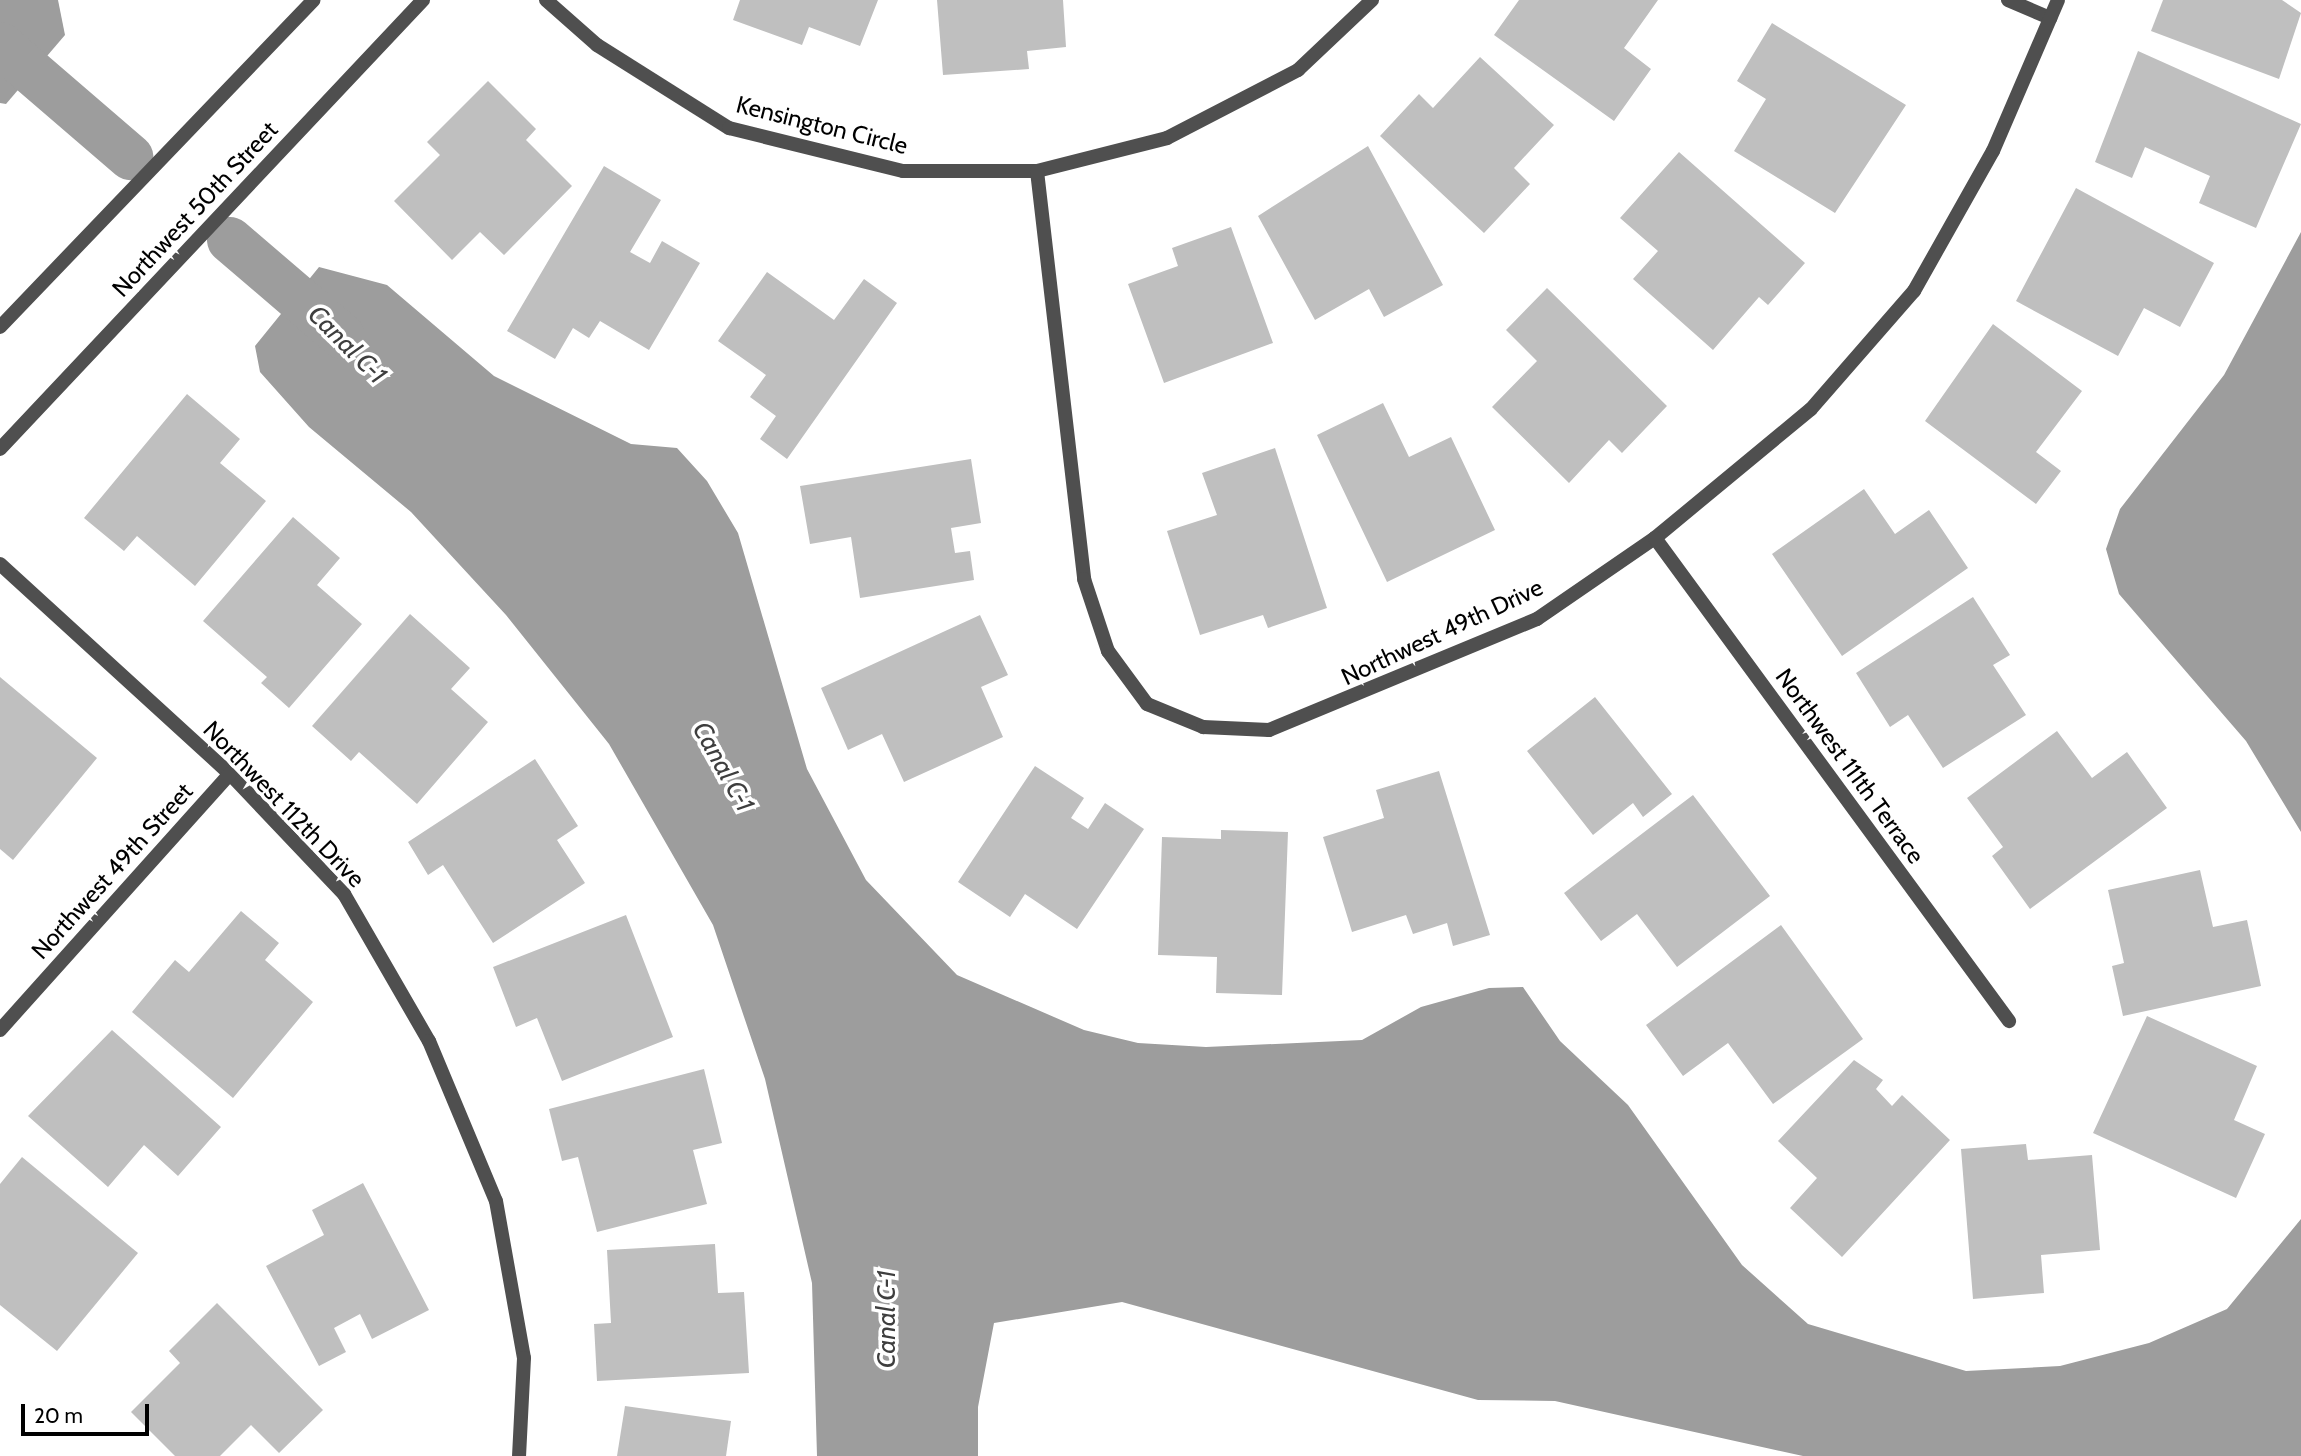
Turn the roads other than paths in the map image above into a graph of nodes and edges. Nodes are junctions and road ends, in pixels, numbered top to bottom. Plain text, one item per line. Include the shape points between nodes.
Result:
1 (314, 0) edge
2 (423, 0) edge
3 (547, 0) edge
4 (1372, 0) edge
5 (2008, 0) edge
6 (2058, 0) edge
7 (2050, 18) junction
8 (1037, 172) junction
9 (0, 327) edge
10 (0, 449) edge
11 (1655, 538) junction
12 (0, 564) edge
13 (230, 774) junction
14 (2009, 1021) dead end
15 (0, 1030) edge
16 (519, 1456) edge

1 - 9 street
2 - 10 street, Northwest 50th Street
3 - 8 street, Kensington Circle via 597,45 729,128 904,171
4 - 8 street, Kensington Circle via 1298,70 1179,132
5 - 7 street
6 - 7 street, Northwest 49th Drive
7 - 11 street, Northwest 49th Drive via 1993,151 1914,291 1811,409
8 - 11 street, Northwest 49th Drive via 1084,579 1108,651 1147,704 1203,727 1269,730 1537,619
11 - 14 street, Northwest 111th Terrace
12 - 13 street, Northwest 112th Drive
13 - 15 street, Northwest 49th Street
13 - 16 street, Northwest 112th Drive via 344,894 429,1041 496,1201 524,1358

